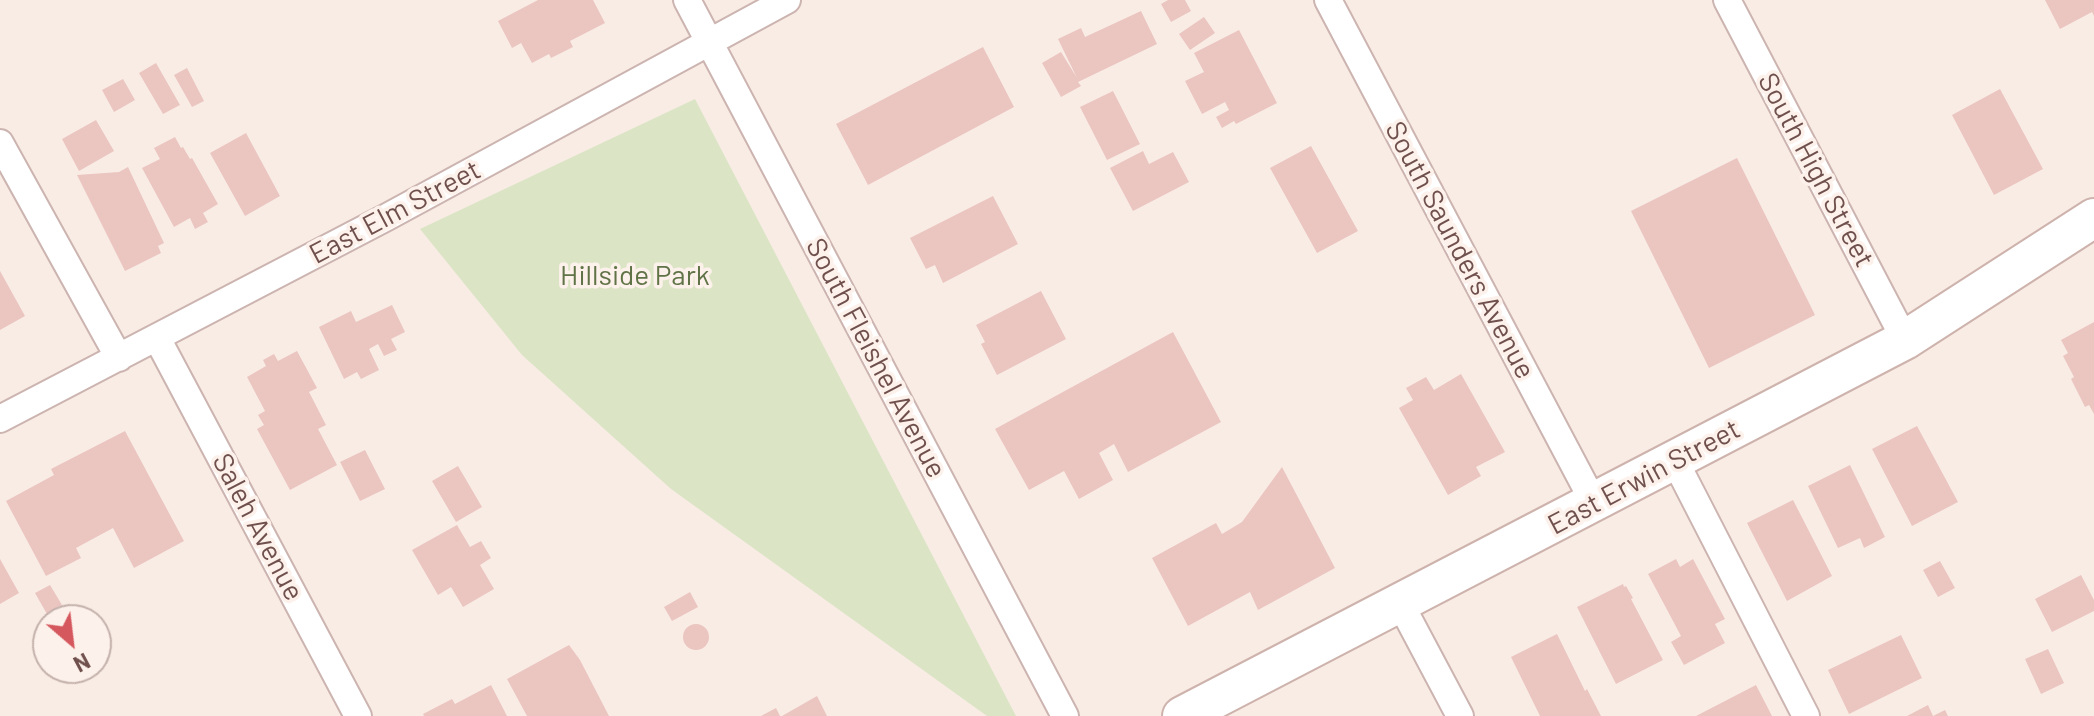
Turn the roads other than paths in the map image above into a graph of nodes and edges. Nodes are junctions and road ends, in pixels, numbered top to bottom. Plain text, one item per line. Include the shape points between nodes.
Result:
1 (687, 0) edge
2 (787, 0) edge
3 (1328, 0) edge
4 (1727, 0) edge
5 (709, 41) junction
6 (0, 143) edge
7 (2094, 218) edge
8 (157, 338) junction
9 (1905, 340) junction
10 (119, 358) junction
11 (0, 419) edge
12 (1675, 461) junction
13 (1593, 501) junction
14 (1400, 603) junction
15 (358, 716) edge
16 (1065, 716) edge
17 (1182, 716) edge
18 (1460, 716) edge
19 (1806, 716) edge

1 - 5 street, South Fleishel Avenue
2 - 5 street, East Elm Street
3 - 13 street, South Saunders Avenue
4 - 9 street, South High Street
5 - 8 street, East Elm Street
5 - 16 street, South Fleishel Avenue
6 - 10 street
7 - 9 main road, East Erwin Street
8 - 10 street, East Elm Street
8 - 15 street, Saleh Avenue
9 - 12 main road, East Erwin Street
10 - 11 street, East Elm Street
12 - 13 main road, East Erwin Street
12 - 19 street
13 - 14 main road, East Erwin Street
14 - 17 main road, East Erwin Street
14 - 18 street

